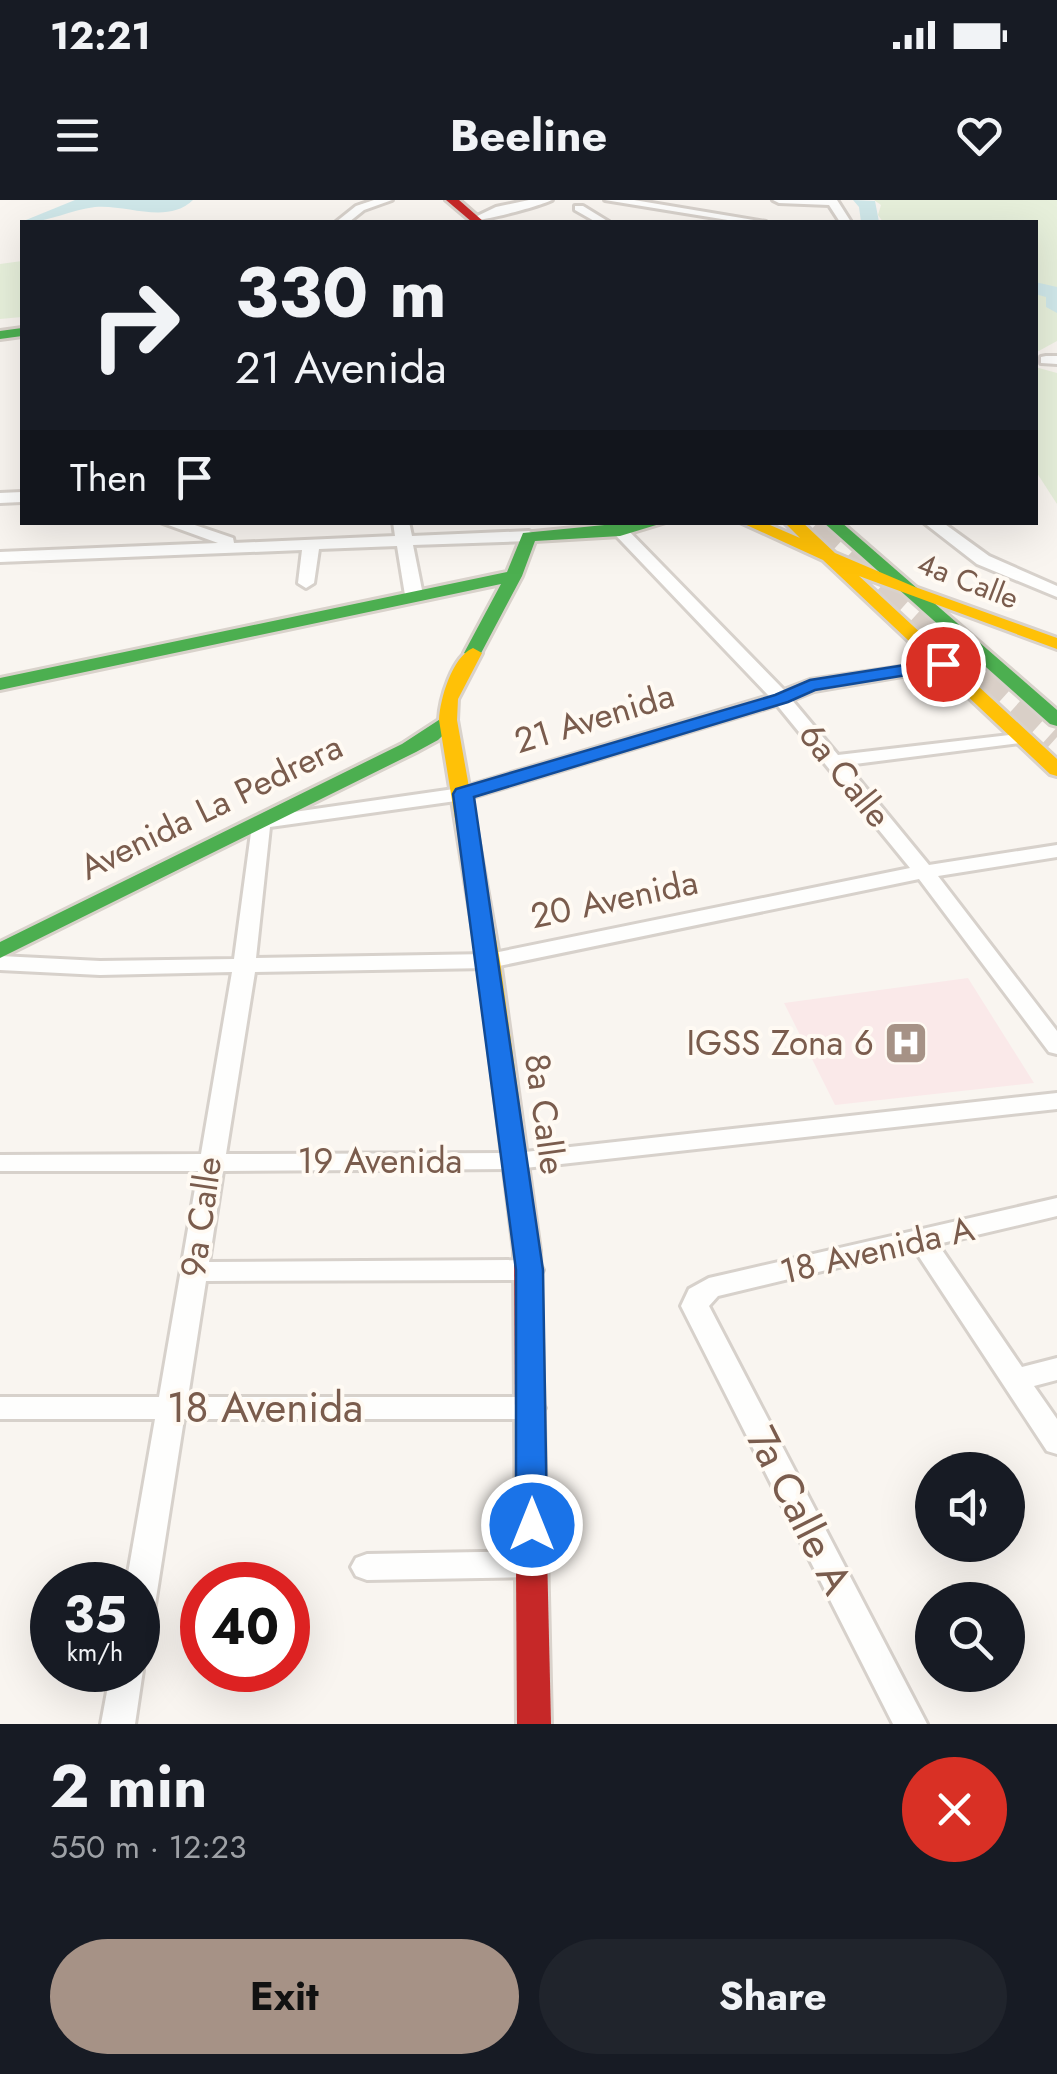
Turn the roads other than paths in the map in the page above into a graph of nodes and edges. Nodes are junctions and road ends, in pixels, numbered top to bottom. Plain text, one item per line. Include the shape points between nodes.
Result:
1 (386, 200) edge
2 (612, 200) edge
3 (778, 200) edge
4 (832, 201) edge
5 (547, 205) edge
6 (579, 208) dead end
7 (459, 212) edge
8 (345, 220) edge
9 (600, 220) edge
10 (747, 220) edge
11 (178, 525) edge
12 (755, 525) edge
13 (795, 525) edge
14 (834, 525) edge
15 (935, 525) edge
16 (616, 527) edge
17 (402, 531) edge
18 (529, 536) junction
19 (311, 544) junction
20 (244, 546) junction
21 (0, 557) edge
22 (835, 562) junction
23 (514, 576) junction
24 (306, 584) dead end
25 (909, 591) junction
26 (1057, 592) edge
27 (414, 596) junction
28 (990, 622) junction
29 (949, 626) junction
30 (1057, 646) edge
31 (943, 664) junction
32 (0, 684) edge
33 (781, 698) junction
34 (448, 720) junction
35 (1057, 720) edge
36 (1020, 736) junction
37 (833, 761) junction
38 (1057, 770) edge
39 (464, 794) junction
40 (260, 822) junction
41 (1057, 851) edge
42 (924, 872) junction
43 (0, 951) edge
44 (489, 960) junction
45 (0, 963) edge
46 (244, 966) junction
47 (1057, 1047) edge
48 (1057, 1101) edge
49 (209, 1160) junction
50 (516, 1161) junction
51 (0, 1163) edge
52 (1057, 1207) edge
53 (922, 1240) junction
54 (530, 1270) junction
55 (194, 1272) junction
56 (698, 1296) joint
57 (1057, 1369) edge
58 (1015, 1380) junction
59 (172, 1406) junction
60 (0, 1408) edge
61 (530, 1408) junction
62 (1057, 1443) edge
63 (146, 1562) edge
64 (532, 1564) junction
65 (367, 1567) dead end
66 (124, 1692) edge
67 (118, 1724) edge
68 (534, 1724) edge
69 (910, 1724) edge

1 - 8 street
2 - 10 street
3 - 4 street
5 - 7 street
6 - 9 street
11 - 20 street
12 - 22 main road, 4a Calle
13 - 22 main road
14 - 25 main road
15 - 26 street via 984,560
16 - 18 main road
16 - 33 street, 6a Calle
17 - 18 street
17 - 19 street
17 - 27 street
18 - 23 main road, 8a Calle
19 - 20 street
19 - 24 street
20 - 21 street
22 - 25 main road, 4a Calle
22 - 31 main road
23 - 27 main road
23 - 34 main road, 8a Calle via 449,698
25 - 28 main road, 4a Calle
25 - 29 main road
27 - 32 main road
28 - 29 main road
28 - 30 main road, 4a Calle
29 - 35 main road
31 - 33 street, 21 Avenida via 810,686
31 - 36 main road
33 - 37 street, 6a Calle
33 - 39 street, 21 Avenida
34 - 39 main road, 8a Calle
34 - 40 main road, Avenida La Pedrera via 431,736
36 - 37 street
36 - 38 main road
37 - 42 street, 6a Calle
39 - 40 street, 21 Avenida
39 - 44 main road, 8a Calle
40 - 43 main road, Avenida La Pedrera
40 - 46 street, 9a Calle
41 - 42 street, 20 Avenida
42 - 44 street, 20 Avenida
42 - 47 street, 6a Calle
44 - 46 street, 20 Avenida
44 - 50 main road, 8a Calle
45 - 46 street, 20 Avenida
46 - 49 street, 9a Calle
48 - 50 street, 19 Avenida
49 - 50 street, 19 Avenida
49 - 51 street, 19 Avenida
49 - 55 street, 9a Calle
50 - 54 main road, 8a Calle
52 - 53 street, 18 Avenida A
53 - 56 street, 18 Avenida A via 708,1288
53 - 58 street
54 - 55 street
54 - 61 main road, 8a Calle
55 - 59 street, 9a Calle
56 - 69 street, 7a Calle A via 695,1306
57 - 58 street
58 - 62 street
59 - 60 street, 18 Avenida
59 - 61 street, 18 Avenida
59 - 63 street, 9a Calle
61 - 64 main road, 8a Calle
64 - 65 street
64 - 68 main road, 8a Calle
66 - 67 street

